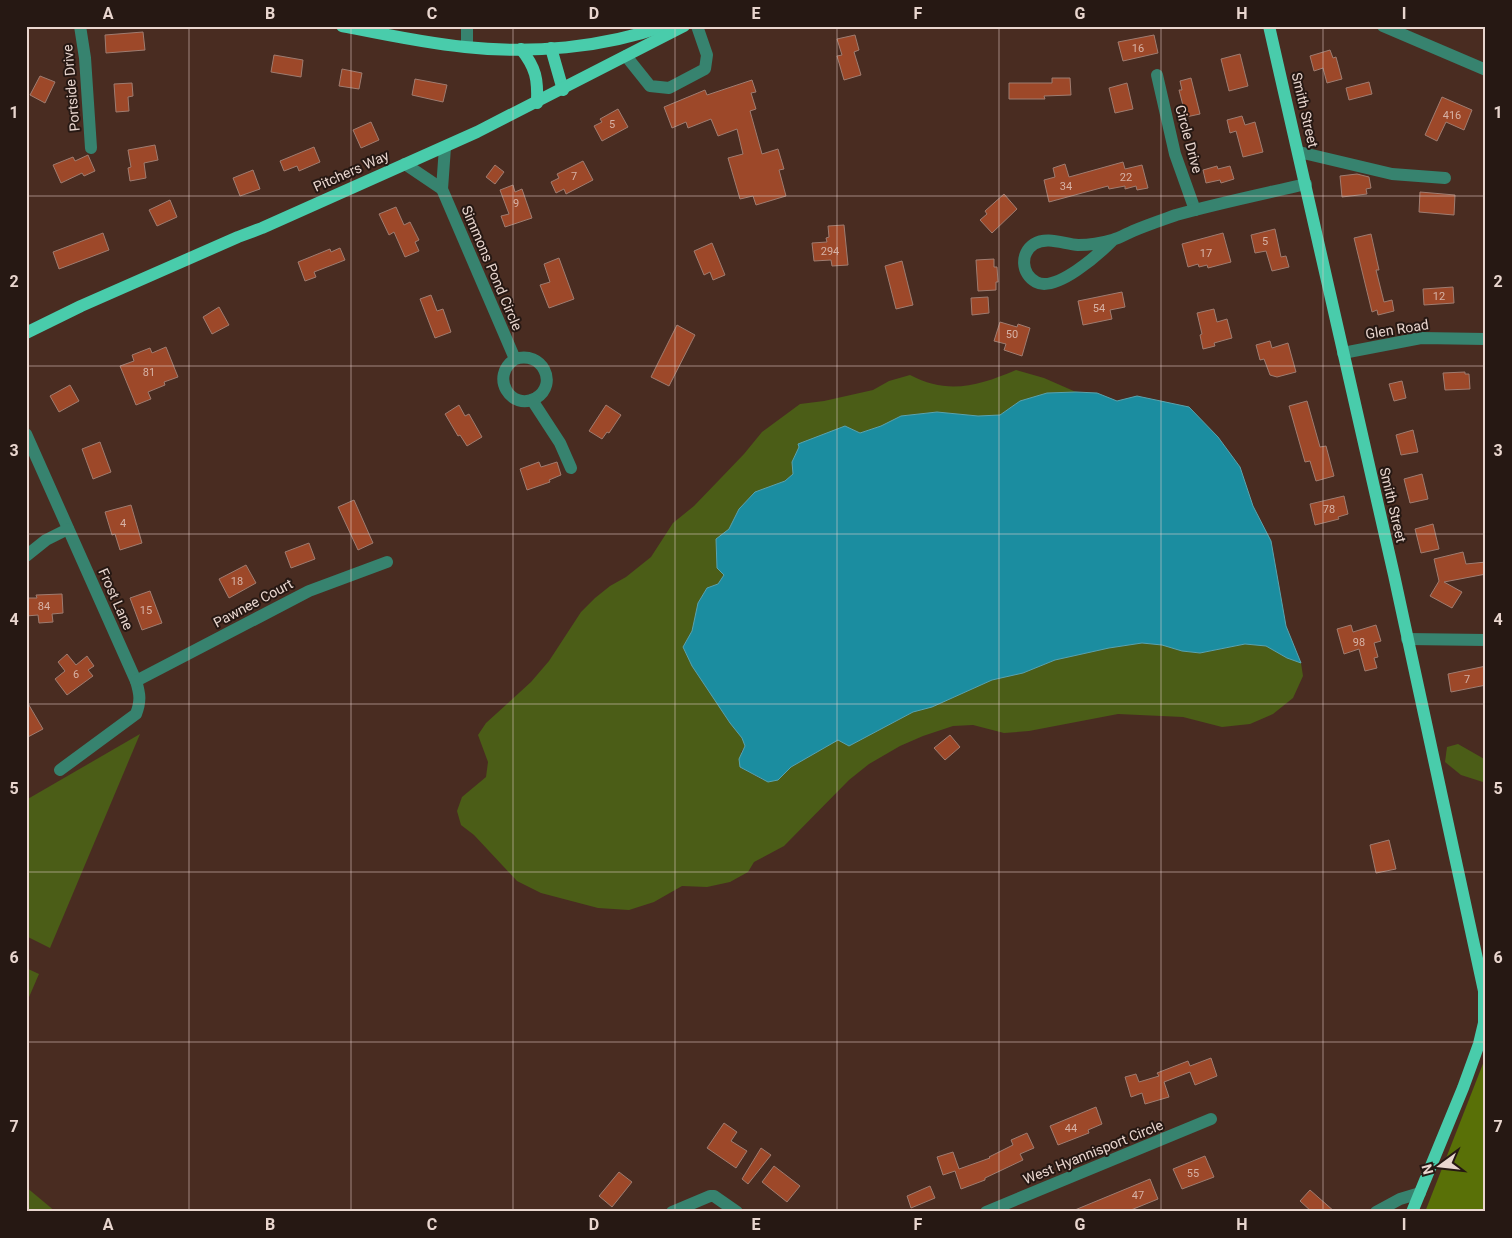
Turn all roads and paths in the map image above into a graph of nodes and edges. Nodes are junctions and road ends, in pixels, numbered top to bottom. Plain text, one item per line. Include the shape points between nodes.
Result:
1 (80, 26) edge
2 (342, 26) edge
3 (467, 26) edge
4 (664, 26) edge
5 (684, 26) edge
6 (696, 26) edge
7 (1269, 26) edge
8 (1383, 26) edge
9 (467, 48) junction
10 (551, 48) junction
11 (521, 49) junction
12 (626, 56) junction
13 (1486, 70) edge
14 (1157, 75) dead end
15 (563, 90) junction
16 (537, 103) junction
17 (444, 147) junction
18 (91, 148) dead end
19 (1299, 152) junction
20 (405, 164) junction
21 (1445, 178) dead end
22 (1306, 184) junction
23 (442, 189) junction
24 (1195, 210) junction
25 (1113, 240) junction
26 (26, 333) edge
27 (1486, 339) edge
28 (1343, 353) junction
29 (515, 359) junction
30 (532, 400) junction
31 (26, 434) edge
32 (571, 468) dead end
33 (68, 529) junction
34 (26, 556) edge
35 (387, 562) dead end
36 (1407, 638) junction
37 (1486, 640) edge
38 (136, 681) junction
39 (60, 770) dead end
40 (1485, 990) edge
41 (1211, 1119) dead end
42 (1420, 1193) junction
43 (672, 1212) edge
44 (737, 1212) edge
45 (986, 1212) edge
46 (1376, 1212) edge
47 (1412, 1212) edge

1 - 18 street, Portside Drive
2 - 9 main road
3 - 9 street
4 - 10 main road via 590,44
5 - 12 main road, Pitchers Way
6 - 12 street via 707,55 705,69 669,88 650,86
7 - 19 main road, Smith Street
8 - 13 street
9 - 11 main road
10 - 11 main road
10 - 15 main road
11 - 16 main road via 535,71
12 - 15 main road, Pitchers Way
14 - 24 street, Circle Drive via 1175,154
15 - 16 main road, Pitchers Way
16 - 17 main road, Pitchers Way
17 - 20 main road, Pitchers Way
17 - 23 street, Simmons Pond Circle
19 - 21 street via 1392,174
19 - 22 main road, Smith Street
20 - 23 street
20 - 26 main road, Pitchers Way
22 - 24 street
22 - 28 main road, Smith Street
23 - 29 street, Simmons Pond Circle
24 - 25 street
25 - 25 street via 1080,245 1040,241 1026,253 1026,271 1035,281 1052,283 1091,260
27 - 28 street, Glen Road via 1421,338
28 - 36 main road, Smith Street
29 - 30 street via 504,373 504,386 516,399
29 - 30 street via 530,358 544,370 544,389
30 - 32 street via 560,443
31 - 33 street, Frost Lane
33 - 34 street via 46,540
33 - 38 street, Frost Lane
35 - 38 street, Pawnee Court via 308,590
36 - 37 street
36 - 40 main road, Smith Street
38 - 39 street, Frost Lane via 140,695 136,714
40 - 42 main road, Smith Street via 1484,1023 1479,1044
41 - 45 street, West Hyannisport Circle
42 - 46 street
42 - 47 main road, Smith Street
43 - 44 street via 714,1196

